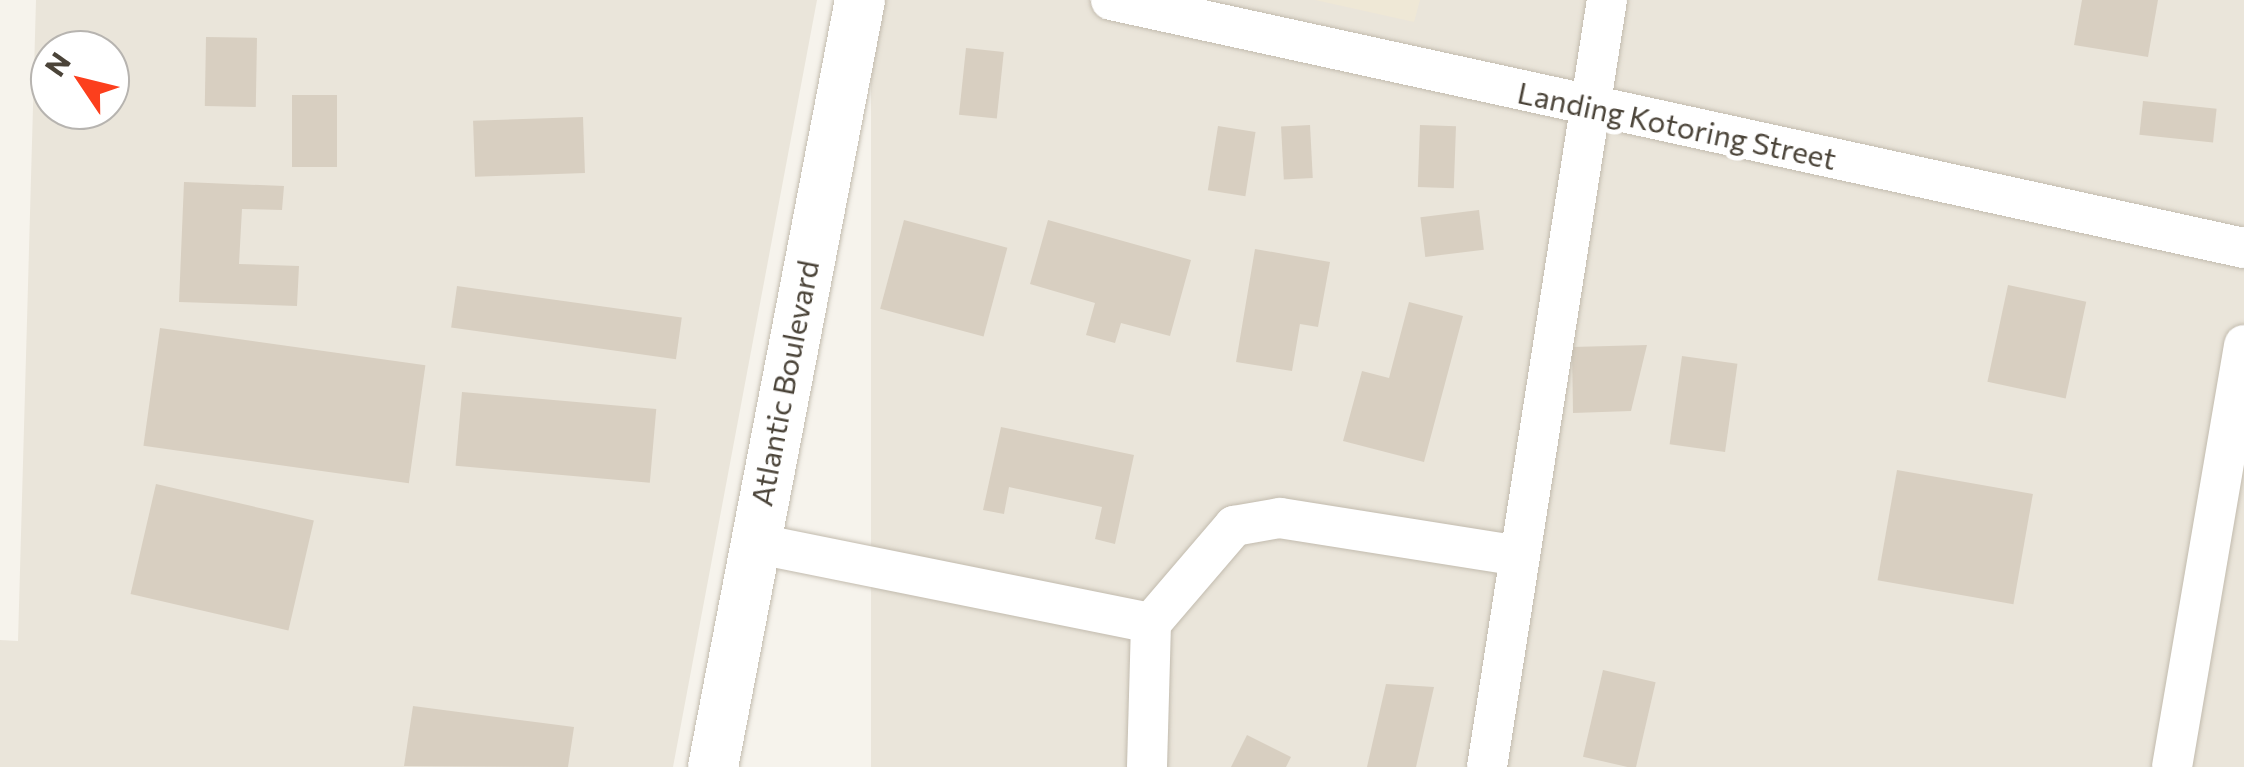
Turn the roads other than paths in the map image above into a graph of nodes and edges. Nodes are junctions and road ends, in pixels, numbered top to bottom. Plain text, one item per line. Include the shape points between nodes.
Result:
1 (860, 0) edge
2 (1111, 0) edge
3 (1607, 0) edge
4 (1584, 106) junction
5 (2244, 248) edge
6 (2244, 346) edge
7 (754, 543) junction
8 (1514, 555) junction
9 (1151, 624) junction
10 (713, 767) edge
11 (1146, 767) edge
12 (1487, 767) edge
13 (2172, 767) edge

1 - 7 street, Atlantic Boulevard
2 - 4 street, Landing Kotoring Street
3 - 4 street
4 - 5 street, Landing Kotoring Street
4 - 8 street
6 - 13 street
7 - 9 street
7 - 10 street, Atlantic Boulevard
8 - 9 street via 1280,518 1234,526
8 - 12 street
9 - 11 street

